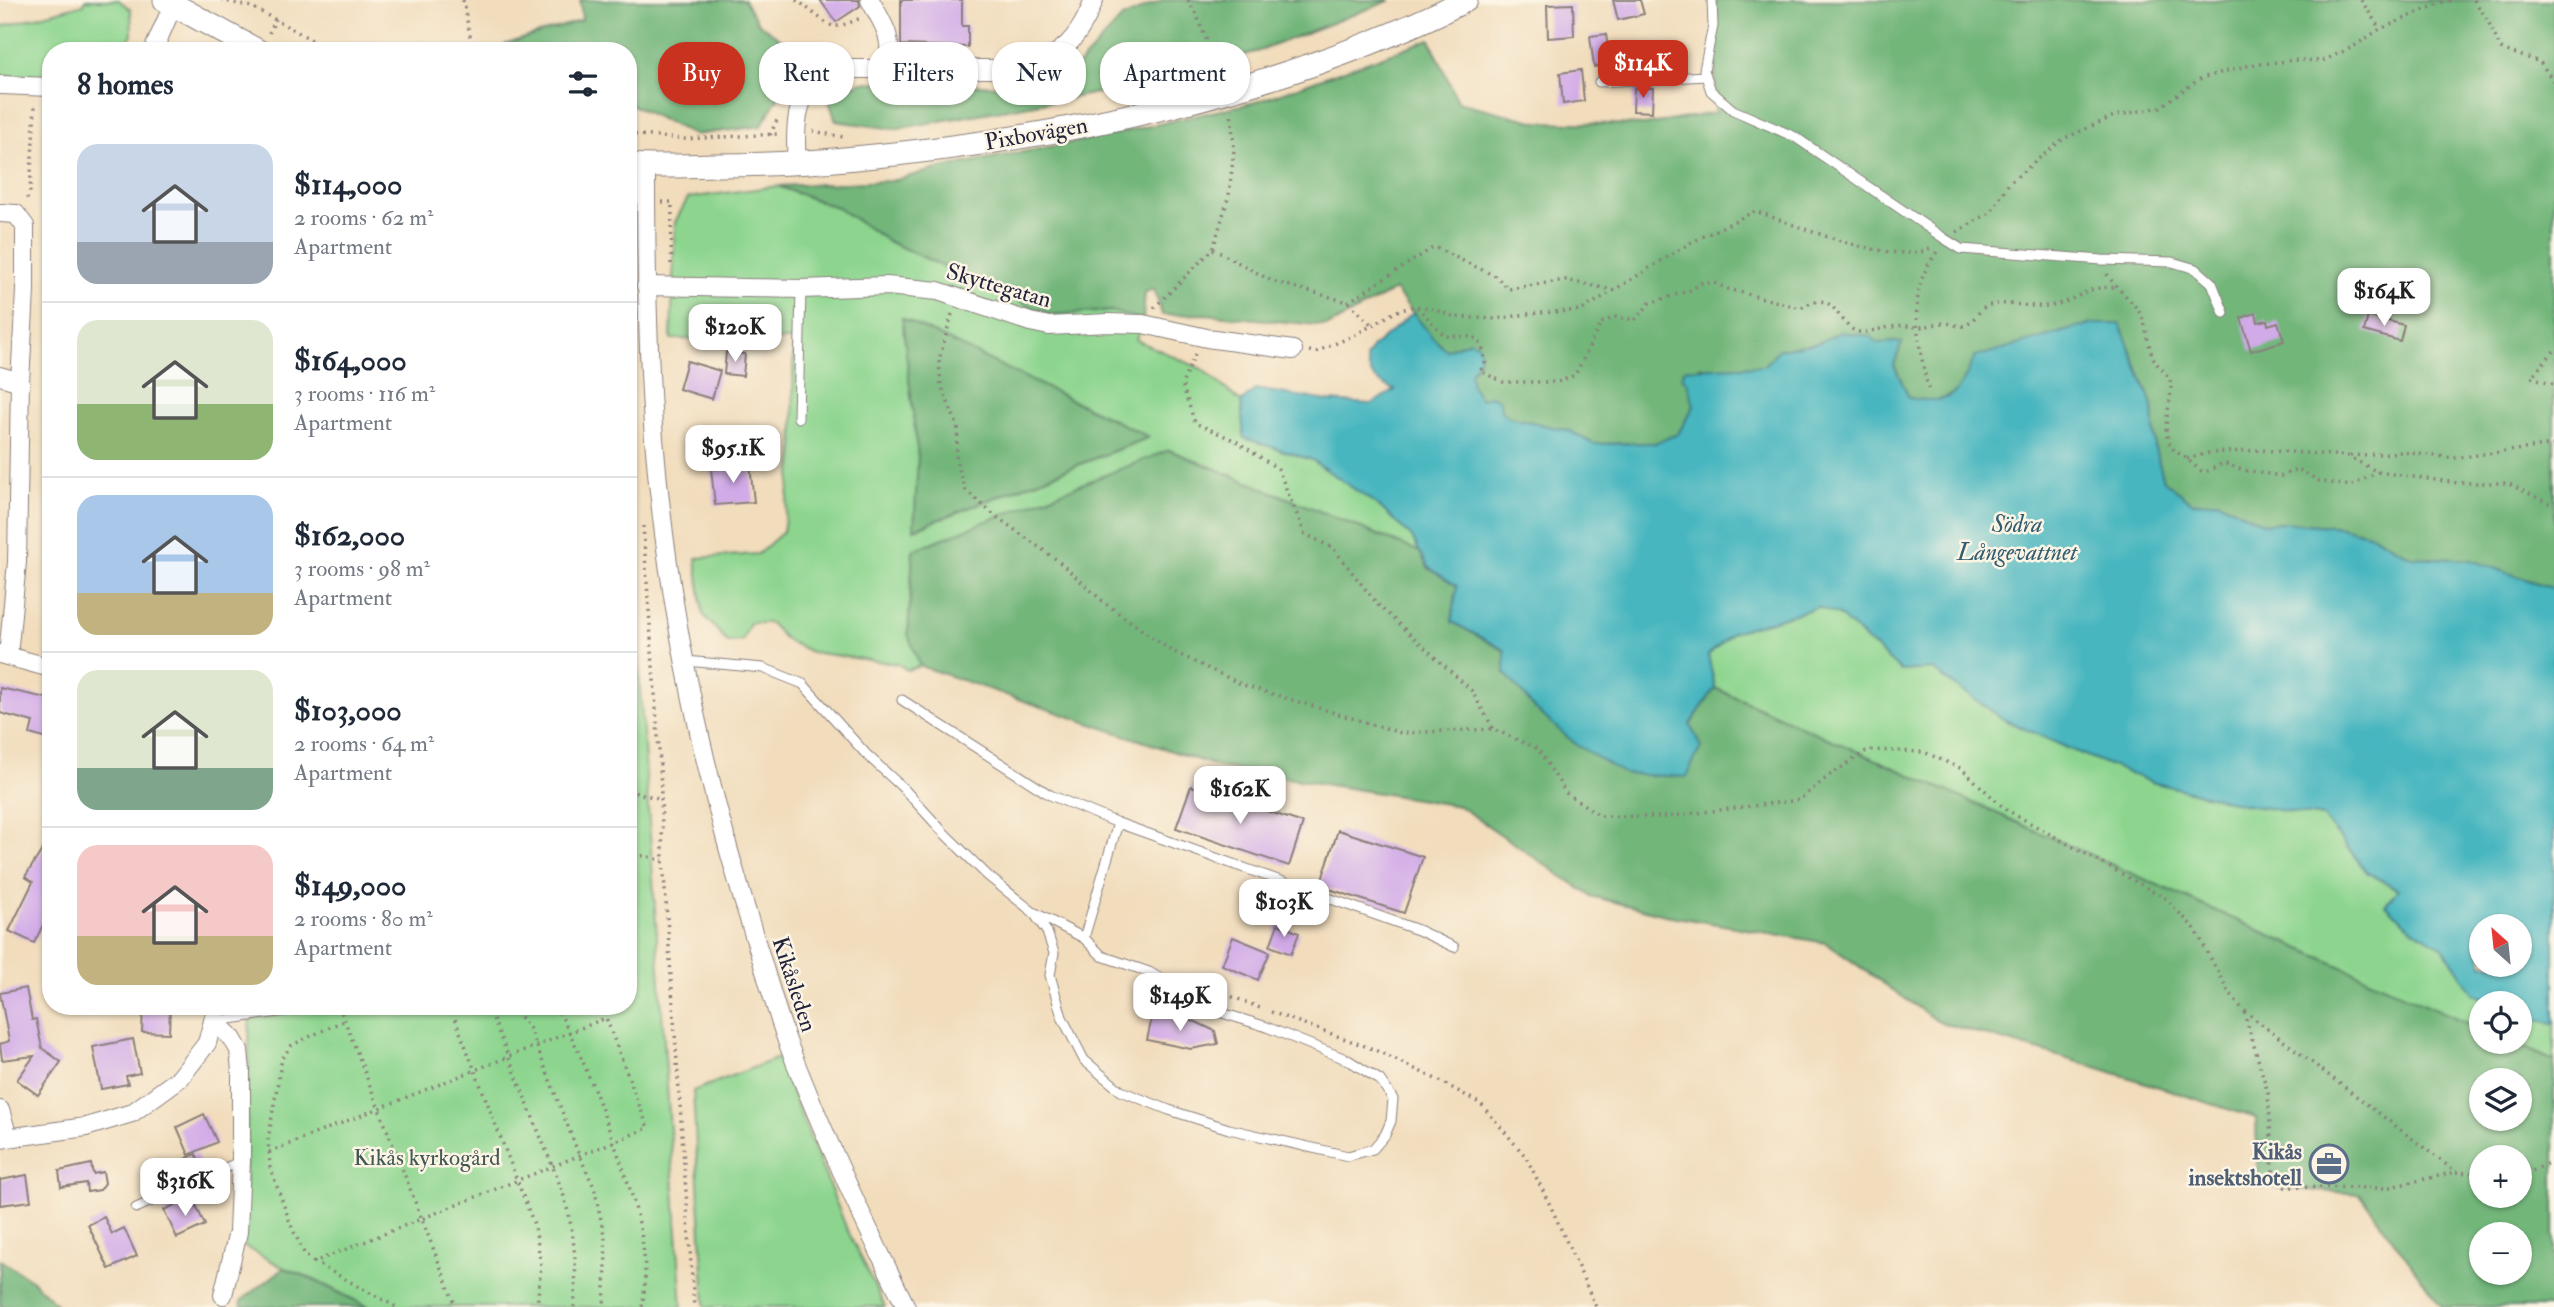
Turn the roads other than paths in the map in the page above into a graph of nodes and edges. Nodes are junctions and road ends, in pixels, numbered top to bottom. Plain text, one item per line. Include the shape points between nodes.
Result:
1 (1094, 0) edge
2 (1466, 0) edge
3 (1712, 0) edge
4 (169, 3) edge
5 (874, 6) edge
6 (156, 42) edge
7 (254, 42) edge
8 (890, 42) edge
9 (868, 68) edge
10 (978, 69) edge
11 (1706, 76) junction
12 (1599, 82) dead end
13 (0, 85) edge
14 (42, 87) edge
15 (797, 164) junction
16 (637, 166) edge
17 (8, 214) edge
18 (646, 286) junction
19 (801, 289) junction
20 (2224, 313) dead end
21 (1293, 351) dead end
22 (0, 376) edge
23 (20, 382) junction
24 (798, 418) dead end
25 (4, 655) edge
26 (686, 661) junction
27 (42, 666) edge
28 (902, 699) dead end
29 (1118, 823) junction
30 (1033, 912) junction
31 (1084, 939) junction
32 (1454, 947) dead end
33 (216, 1015) edge
34 (217, 1015) edge
35 (0, 1110) edge
36 (4, 1138) edge
37 (241, 1161) junction
38 (136, 1208) dead end
39 (223, 1296) dead end
40 (906, 1307) edge

1 - 10 street via 1082,30 1045,62 1021,69
2 - 15 street, Pixbovägen via 1352,50 1210,97 936,151
3 - 11 lane
4 - 6 street
4 - 7 street
5 - 8 street
9 - 15 street via 837,69 810,85 794,122
11 - 12 lane
11 - 20 lane via 1711,91 1733,110 1795,137 1961,249 2172,262 2196,269 2212,283
13 - 14 street
15 - 16 street, Pixbovägen
16 - 18 street, Kikåsleden
17 - 23 street via 25,226
18 - 19 street, Skyttegatan
18 - 26 street, Kikåsleden via 654,441
19 - 21 street, Skyttegatan via 887,286 938,291 1049,326 1108,323 1154,327
19 - 24 lane
22 - 23 street
23 - 25 street via 17,562
25 - 27 street
26 - 30 lane via 763,668 803,684 945,834
26 - 40 street, Kikåsleden via 714,802 787,1040 867,1229
28 - 29 lane via 1050,795
29 - 31 lane
29 - 32 lane
30 - 31 lane
30 - 31 lane via 1054,953 1050,975 1062,1017 1084,1060 1121,1091 1229,1129 1348,1156 1373,1149 1385,1135 1393,1099 1380,1080 1348,1060 1219,1012 1149,972 1102,956
33 - 36 street via 207,1043 180,1078 132,1113 86,1127
34 - 37 street via 239,1050
35 - 36 street
37 - 38 lane
37 - 39 street via 238,1232

